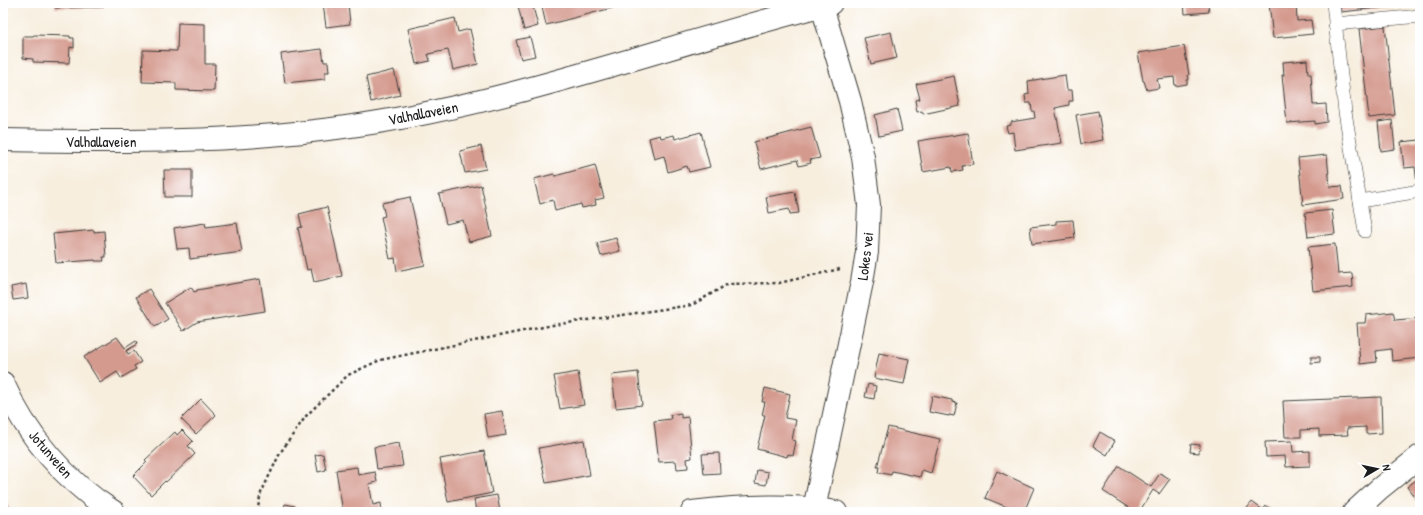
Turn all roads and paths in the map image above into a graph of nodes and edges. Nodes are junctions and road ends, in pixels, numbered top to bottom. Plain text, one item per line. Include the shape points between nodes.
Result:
1 (1333, 3) edge
2 (824, 4) edge
3 (1420, 16) edge
4 (1335, 24) junction
5 (3, 140) edge
6 (1420, 191) edge
7 (1360, 201) junction
8 (1365, 231) dead end
9 (865, 263) junction
10 (3, 383) edge
11 (1420, 456) edge
12 (814, 509) junction
13 (114, 512) edge
14 (257, 512) edge
15 (692, 512) edge
16 (836, 512) edge
17 (1354, 512) edge

1 - 4 lane
2 - 5 street, Valhallaveien via 522,91 446,109 360,125 232,139
2 - 9 street, Lokes vei via 863,156 869,205
3 - 4 lane
4 - 7 lane via 1345,112
6 - 7 lane
7 - 8 lane
9 - 12 street, Lokes vei
9 - 14 path via 779,283 728,284 692,305 553,325 380,360 348,375 306,416 280,453 261,493
10 - 13 street, Jotunveien via 18,412 56,463
11 - 17 street
12 - 15 street via 752,507
12 - 16 street

